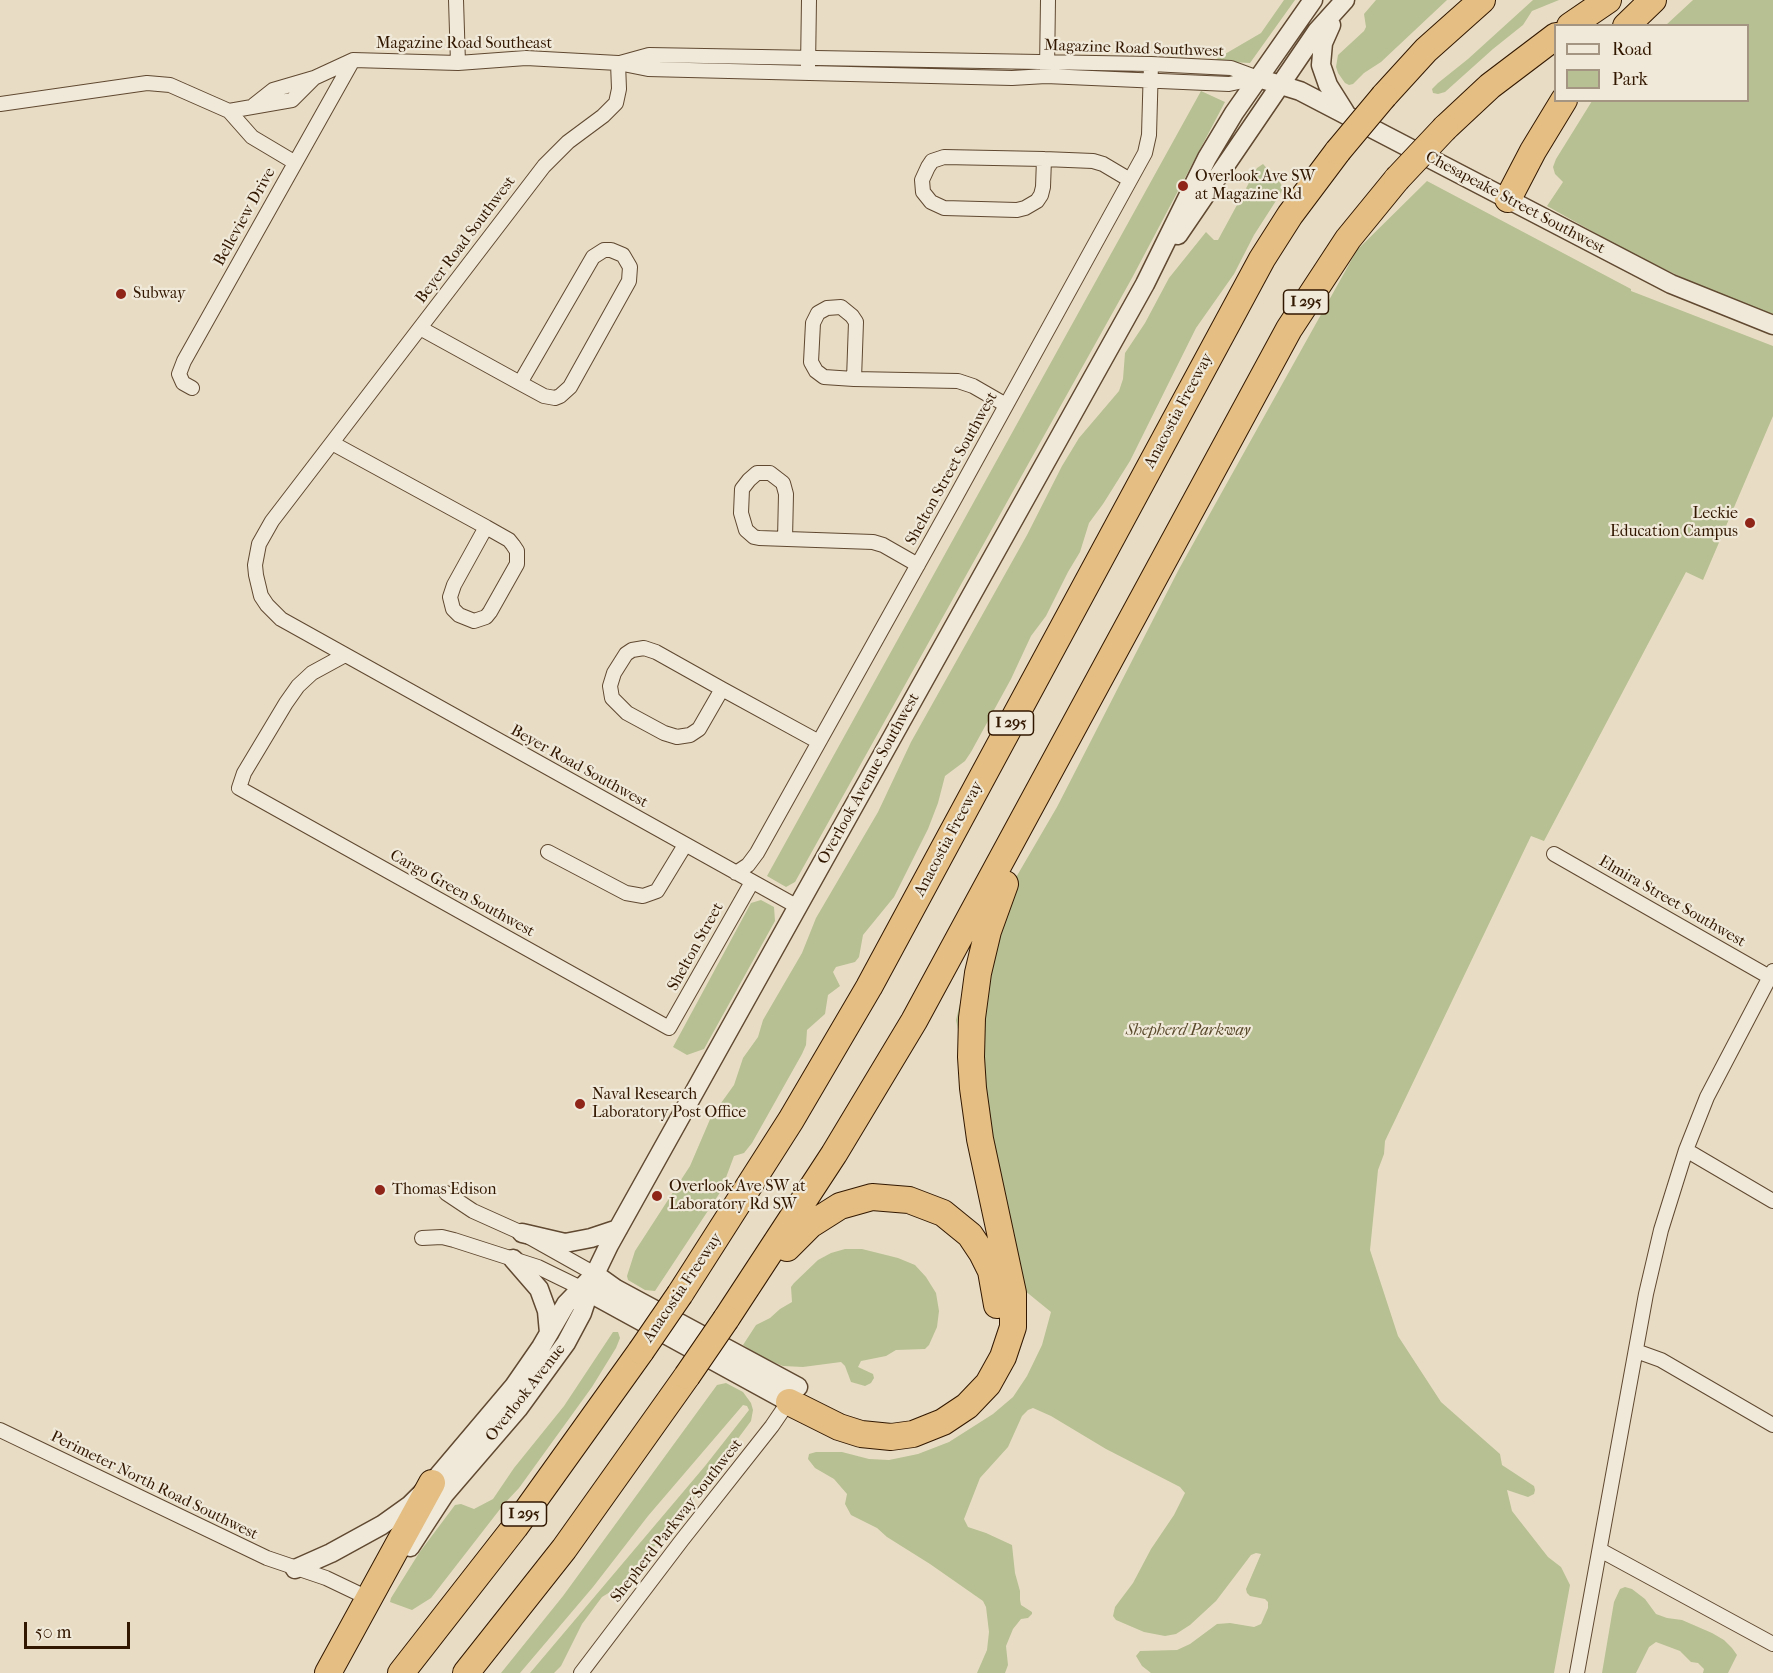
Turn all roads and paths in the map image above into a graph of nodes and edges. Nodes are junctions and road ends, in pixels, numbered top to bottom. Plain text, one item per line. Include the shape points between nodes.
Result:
1 (456, 0) edge
2 (809, 0) edge
3 (1048, 0) edge
4 (1313, 0) edge
5 (1482, 0) edge
6 (1608, 0) edge
7 (1653, 0) edge
8 (1344, 1) edge
9 (1573, 24) edge
10 (1628, 24) edge
11 (1554, 38) edge
12 (353, 60) junction
13 (458, 63) junction
14 (618, 63) junction
15 (1151, 64) junction
16 (808, 65) junction
17 (1047, 70) junction
18 (1258, 78) junction
19 (1151, 80) junction
20 (1281, 84) junction
21 (1563, 102) edge
22 (0, 104) edge
23 (229, 111) junction
24 (1346, 114) junction
25 (1044, 159) junction
26 (294, 162) junction
27 (1130, 180) junction
28 (1508, 199) junction
29 (1145, 284) junction
30 (1773, 325) edge
31 (420, 328) junction
32 (854, 379) junction
33 (520, 383) junction
34 (192, 388) dead end
35 (1006, 405) junction
36 (332, 443) junction
37 (486, 527) junction
38 (785, 539) junction
39 (918, 565) junction
40 (1138, 607) junction
41 (345, 654) junction
42 (722, 689) junction
43 (819, 742) junction
44 (685, 845) junction
45 (548, 852) dead end
46 (1554, 854) dead end
47 (736, 873) junction
48 (752, 882) junction
49 (798, 908) junction
50 (1772, 976) edge
51 (669, 1028) joint
52 (1686, 1150) junction
53 (447, 1193) dead end
54 (1773, 1201) edge
55 (618, 1229) junction
56 (522, 1233) junction
57 (422, 1238) dead end
58 (513, 1259) junction
59 (594, 1274) junction
60 (585, 1290) junction
61 (731, 1322) junction
62 (549, 1333) junction
63 (1636, 1351) junction
64 (793, 1395) junction
65 (1773, 1425) edge
66 (0, 1430) edge
67 (432, 1483) junction
68 (1600, 1550) junction
69 (295, 1569) junction
70 (370, 1599) junction
71 (1773, 1644) edge
72 (328, 1673) edge
73 (401, 1673) edge
74 (466, 1673) edge
75 (581, 1673) edge
76 (1577, 1673) edge

1 - 13 street
2 - 16 street
3 - 17 street
4 - 18 street, Overlook Avenue Southwest
5 - 73 highway, Anacostia Freeway / I 295, bridge via 1426,50 1384,96 1295,208 1263,259 869,987 785,1129 641,1351 515,1527
6 - 9 highway
7 - 10 highway
8 - 20 street, Overlook Avenue Southwest via 1317,31
8 - 24 street via 1326,35 1321,65
11 - 40 highway, I 295, bridge via 1490,86 1445,128 1396,179 1348,239 1298,314
12 - 13 street, Magazine Road Southeast
12 - 23 street, Magazine Road Southeast via 314,78 292,99
12 - 26 street, Belleview Drive
13 - 14 street, Magazine Road Southeast via 526,58
14 - 16 street, Magazine Road Southwest via 649,55
14 - 31 street, Beyer Road Southwest via 616,103 544,166
15 - 17 street, Magazine Road Southwest
15 - 18 street, Magazine Road Southwest via 1231,68
15 - 19 street, Shelton Street Southwest
16 - 17 street, Magazine Road Southwest
17 - 19 street, Magazine Road Southwest
18 - 19 street, Magazine Road Southwest via 1229,84
18 - 20 street, Chesapeake Street Southwest
18 - 29 street, Overlook Avenue Southwest via 1207,158
19 - 27 street, Shelton Street Southwest via 1147,145
20 - 24 street, Chesapeake Street Southwest
20 - 29 street, Overlook Avenue Southwest
21 - 28 highway
22 - 23 street via 147,83 170,85
23 - 26 street via 252,137
24 - 28 street, Chesapeake Street Southwest
25 - 25 street via 1041,195 1025,208 944,208 931,202 923,192 924,173 932,161 944,157
25 - 27 street via 1098,162
26 - 34 street, Belleview Drive via 184,361 179,374 183,383
27 - 35 street, Shelton Street Southwest
28 - 30 street, Chesapeake Street Southwest via 1671,284
29 - 49 street, Overlook Avenue Southwest
31 - 33 street
31 - 36 street, Beyer Road Southwest
32 - 32 street via 856,322 841,307 827,308 818,313 813,323 811,362 824,377
32 - 35 street via 963,382
33 - 33 street via 549,398 565,393 629,281 630,267 623,255 604,250 593,257
35 - 39 street, Shelton Street Southwest
36 - 37 street
36 - 41 street, Beyer Road Southwest via 267,528 255,565 261,596 281,620
37 - 37 street via 450,597 453,609 474,621 490,612 517,564 517,551 509,540
38 - 38 street via 783,483 770,473 757,473 742,489 741,519 754,537
38 - 39 street via 878,543
39 - 43 street, Shelton Street Southwest
40 - 61 highway, I 295 via 914,1021
40 - 64 highway via 1101,702 1006,880 978,973 971,1037 973,1088 1014,1306 1013,1327 1003,1358 988,1384 967,1406 943,1422 913,1434 880,1436 850,1431
41 - 44 street, Beyer Road Southwest
41 - 51 street, Cargo Green Southwest via 298,686 244,773 239,788
42 - 42 street via 699,729 676,737 627,713 612,698 610,686 627,654 644,648
42 - 43 street
43 - 47 street, Shelton Street Southwest via 753,860
44 - 45 street via 657,891 643,896 626,893
44 - 47 street, Beyer Road Southwest
46 - 50 street, Elmira Street Southwest
47 - 48 street, Beyer Road Southwest
48 - 49 street, Beyer Road Southwest
48 - 51 street, Shelton Street
49 - 55 street, Overlook Avenue Southwest
50 - 52 street via 1707,1097
52 - 54 street
52 - 63 street via 1661,1230
53 - 56 street via 473,1211
55 - 56 street via 565,1243
55 - 59 street, Overlook Avenue Southwest
56 - 59 street
57 - 58 street via 448,1238
58 - 60 street
58 - 62 street via 539,1288
59 - 60 street, Overlook Avenue
59 - 64 street
60 - 62 street, Overlook Avenue via 566,1304
60 - 64 street
60 - 70 street, Overlook Avenue via 575,1327 542,1378 448,1490 388,1583
61 - 64 highway via 796,1238 816,1220 851,1202 884,1197 921,1203 944,1212 970,1235 991,1271 997,1312 990,1348 960,1392 925,1413 886,1421 866,1419
61 - 74 highway, I 295, bridge via 564,1549
62 - 67 street, Overlook Avenue via 514,1386
63 - 65 street via 1660,1360
63 - 68 street
64 - 75 street, Shepherd Parkway Southwest
66 - 69 street, Perimeter North Road Southwest
67 - 69 street, Overlook Avenue via 382,1525
67 - 70 highway
68 - 71 street
68 - 76 street
69 - 70 street, Perimeter North Road Southwest via 326,1578
70 - 72 highway

